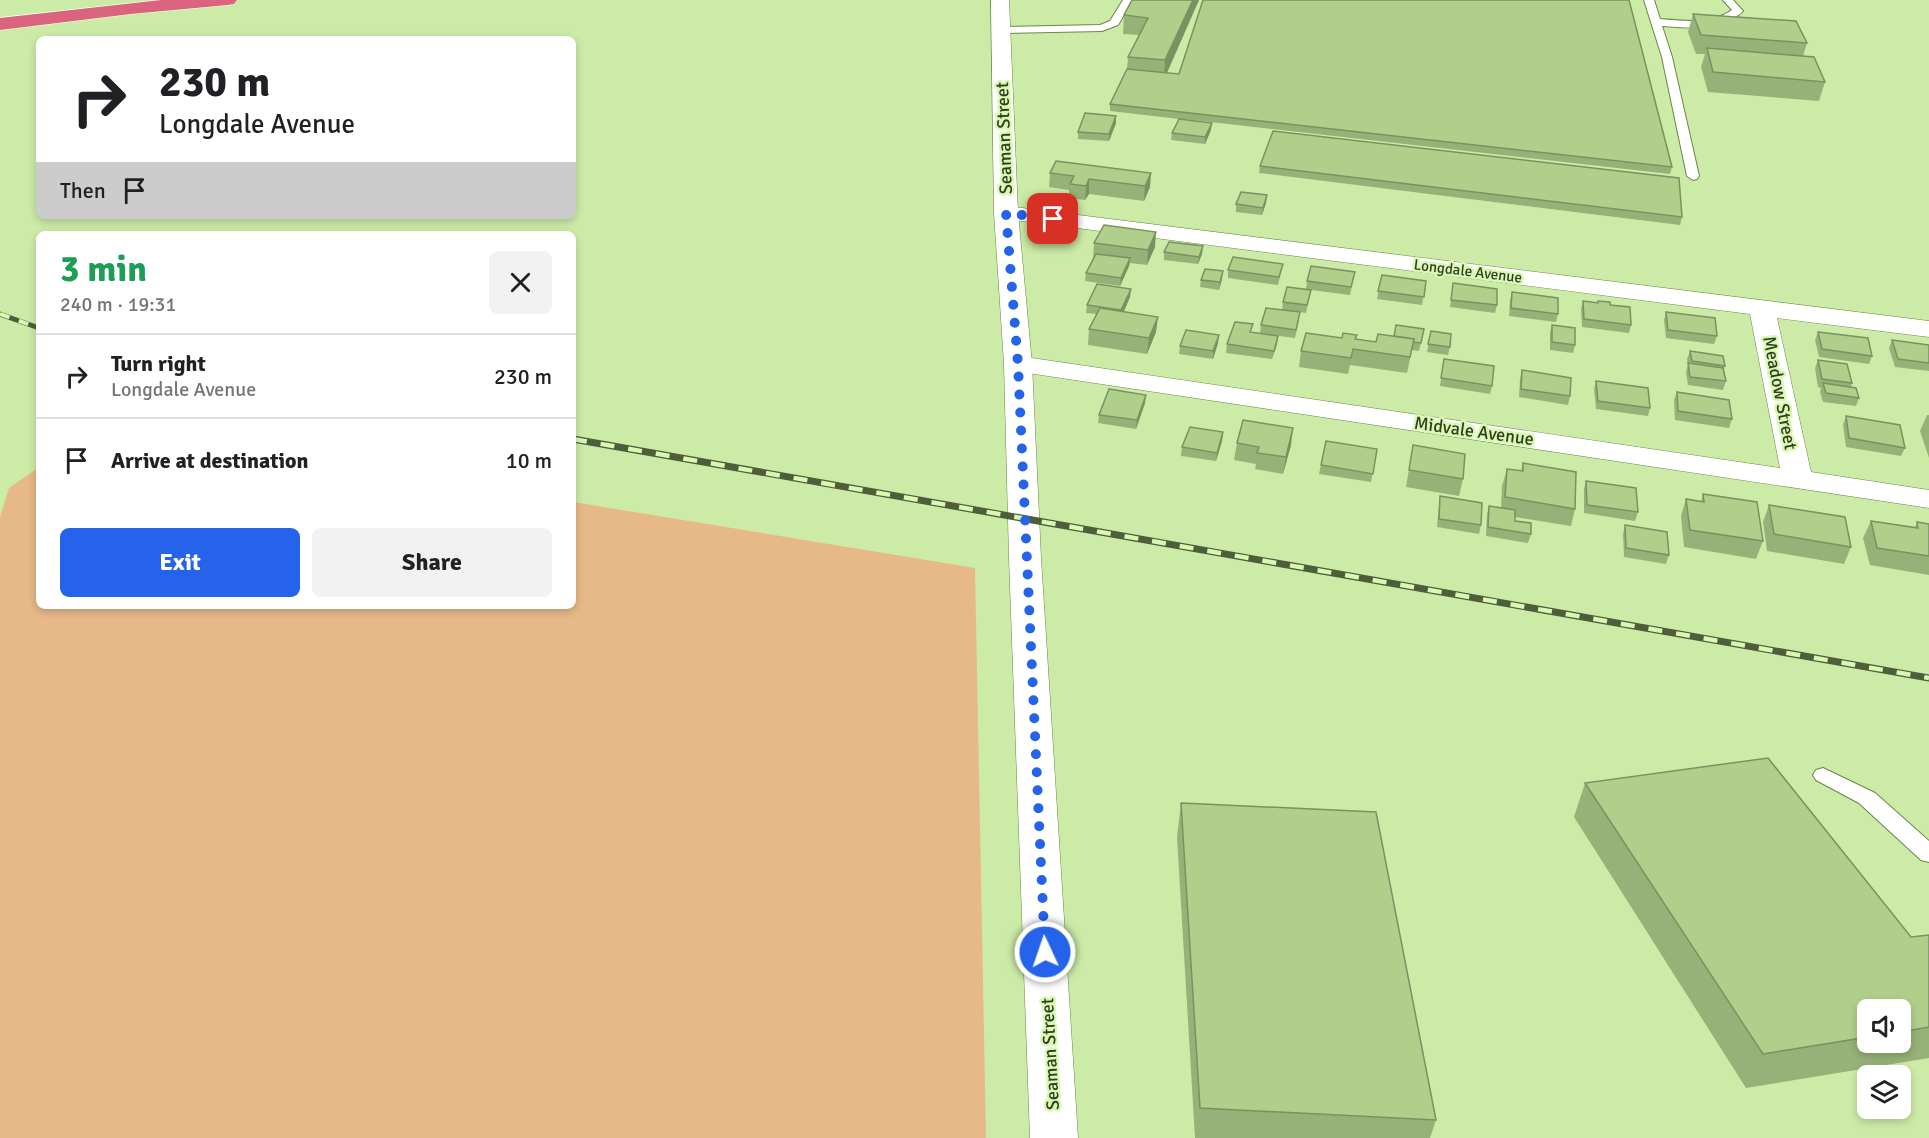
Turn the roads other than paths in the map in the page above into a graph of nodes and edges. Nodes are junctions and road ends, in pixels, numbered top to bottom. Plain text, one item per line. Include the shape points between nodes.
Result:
1 (117, 0) edge
2 (228, 0) edge
3 (1000, 0) edge
4 (1128, 0) edge
5 (1649, 0) edge
6 (1728, 0) edge
7 (0, 16) edge
8 (1656, 22) junction
9 (0, 24) edge
10 (1001, 30) junction
11 (1693, 176) dead end
12 (1006, 213) junction
13 (1762, 308) junction
14 (1929, 329) edge
15 (1018, 364) junction
16 (1797, 478) junction
17 (1929, 499) edge
18 (1823, 775) dead end
19 (1929, 854) edge
20 (1054, 1138) edge

1 - 7 highway
2 - 9 highway
3 - 10 street, Seaman Street
4 - 10 lane via 1114,23 1102,28
5 - 8 lane
6 - 8 lane via 1738,11 1728,20 1701,25
8 - 11 lane
10 - 12 street, Seaman Street
12 - 13 street, Longdale Avenue
12 - 15 street, Seaman Street
13 - 14 street, Longdale Avenue
13 - 16 street, Meadow Street
15 - 16 street, Midvale Avenue
15 - 20 street, Seaman Street
16 - 17 street, Midvale Avenue
18 - 19 lane via 1867,798

